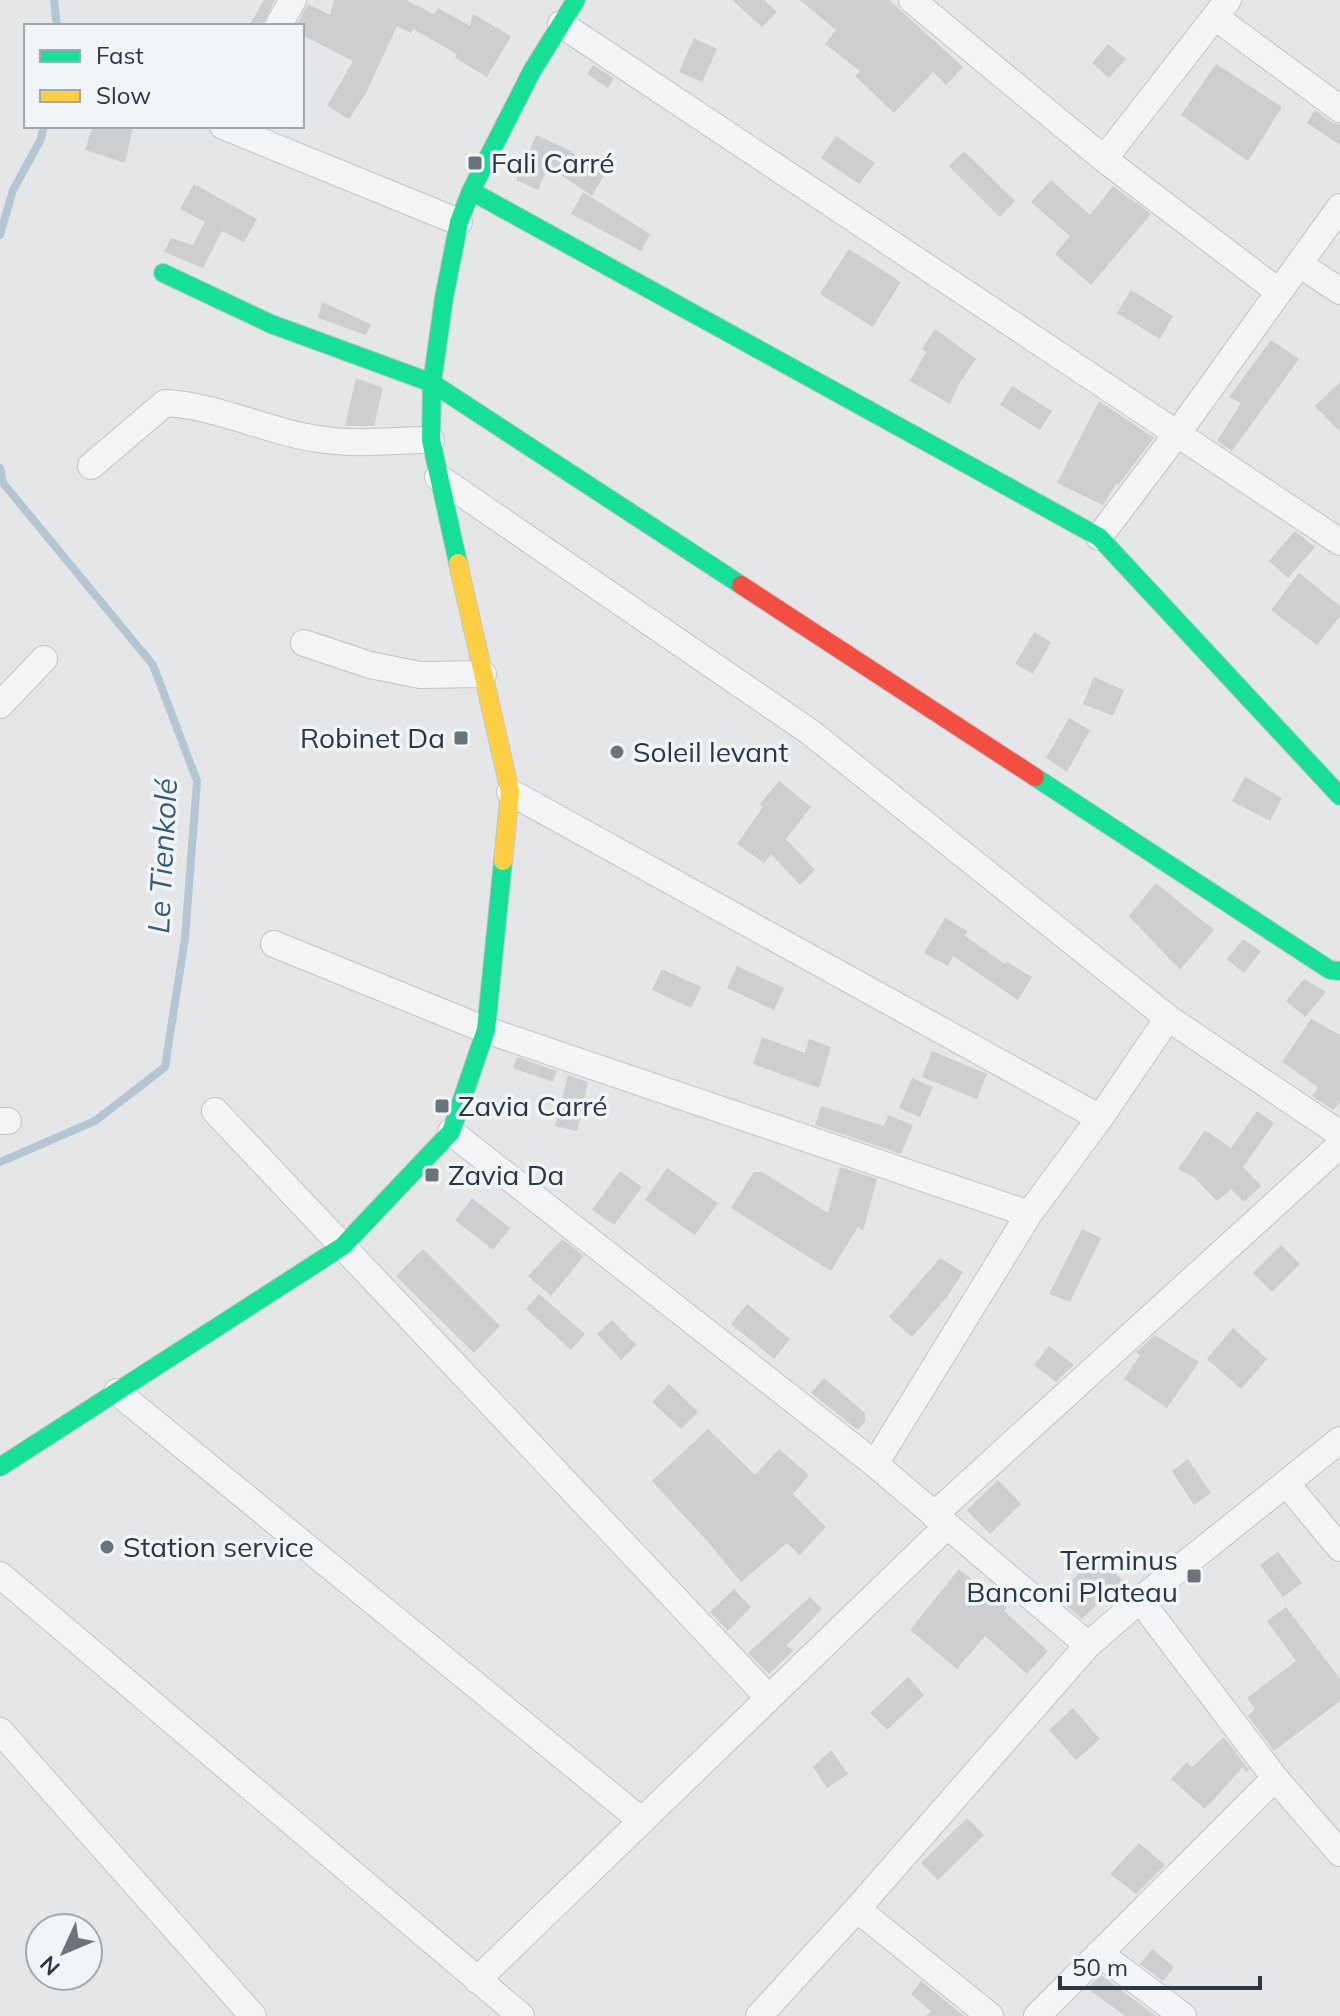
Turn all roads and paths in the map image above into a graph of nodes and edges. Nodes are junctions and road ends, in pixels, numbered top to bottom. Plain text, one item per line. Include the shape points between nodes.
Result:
1 (293, 0) edge
2 (576, 0) edge
3 (912, 0) edge
4 (1222, 9) edge
5 (279, 24) edge
6 (561, 24) junction
7 (1340, 109) edge
8 (228, 128) edge
9 (1104, 159) junction
10 (471, 191) junction
11 (1340, 208) edge
12 (459, 222) junction
13 (1299, 264) junction
14 (163, 273) dead end
15 (1340, 291) edge
16 (1279, 292) junction
17 (432, 383) junction
18 (1177, 434) junction
19 (431, 440) junction
20 (91, 466) dead end
21 (438, 477) junction
22 (1099, 537) junction
23 (1340, 542) edge
24 (304, 643) dead end
25 (44, 659) dead end
26 (483, 674) junction
27 (0, 705) edge
28 (1337, 787) edge
29 (510, 792) junction
30 (274, 944) dead end
31 (1340, 971) edge
32 (1168, 1018) junction
33 (486, 1030) junction
34 (215, 1111) dead end
35 (1100, 1118) junction
36 (451, 1132) junction
37 (1340, 1134) edge
38 (1340, 1145) edge
39 (1029, 1214) junction
40 (343, 1246) junction
41 (117, 1392) junction
42 (1340, 1440) edge
43 (875, 1464) junction
44 (0, 1467) edge
45 (1286, 1483) junction
46 (941, 1520) junction
47 (1340, 1548) edge
48 (0, 1575) edge
49 (1140, 1600) junction
50 (1088, 1645) junction
51 (769, 1698) junction
52 (0, 1731) edge
53 (1275, 1778) junction
54 (642, 1821) junction
55 (1340, 1853) edge
56 (857, 1909) junction
57 (1099, 1953) junction
58 (477, 1980) junction
59 (253, 2016) edge
60 (521, 2016) edge
61 (759, 2016) edge
62 (990, 2016) edge
63 (1037, 2016) edge
64 (1183, 2016) edge

1 - 5 street
2 - 6 street
3 - 9 street
4 - 7 street
4 - 9 street
6 - 10 street
6 - 18 street
8 - 12 street
9 - 16 street
10 - 12 street
10 - 22 street
11 - 13 street
12 - 17 street
13 - 15 street
13 - 16 street
14 - 17 street via 271,324
16 - 18 street
17 - 19 street
17 - 31 street via 1330,970
18 - 22 street
18 - 23 street
19 - 20 street via 327,441 193,404 165,403
19 - 21 street
21 - 26 street
21 - 32 street via 810,732
22 - 28 street
24 - 26 street via 420,675
25 - 27 street
26 - 29 street
29 - 33 street
29 - 35 street
30 - 33 street
32 - 35 street
32 - 37 street
33 - 36 street
33 - 39 street
34 - 40 street
35 - 39 street
36 - 40 street
36 - 43 street
38 - 46 street
39 - 43 street
40 - 41 street
40 - 51 street
41 - 44 street
41 - 54 street
42 - 45 street
43 - 46 street
45 - 47 street
45 - 49 street
46 - 50 street
46 - 51 street
48 - 58 street
49 - 50 street
49 - 53 street
50 - 56 street
51 - 54 street
52 - 59 street
53 - 55 street
53 - 57 street
54 - 58 street
56 - 61 street
56 - 62 street
57 - 63 street
57 - 64 street
58 - 60 street

